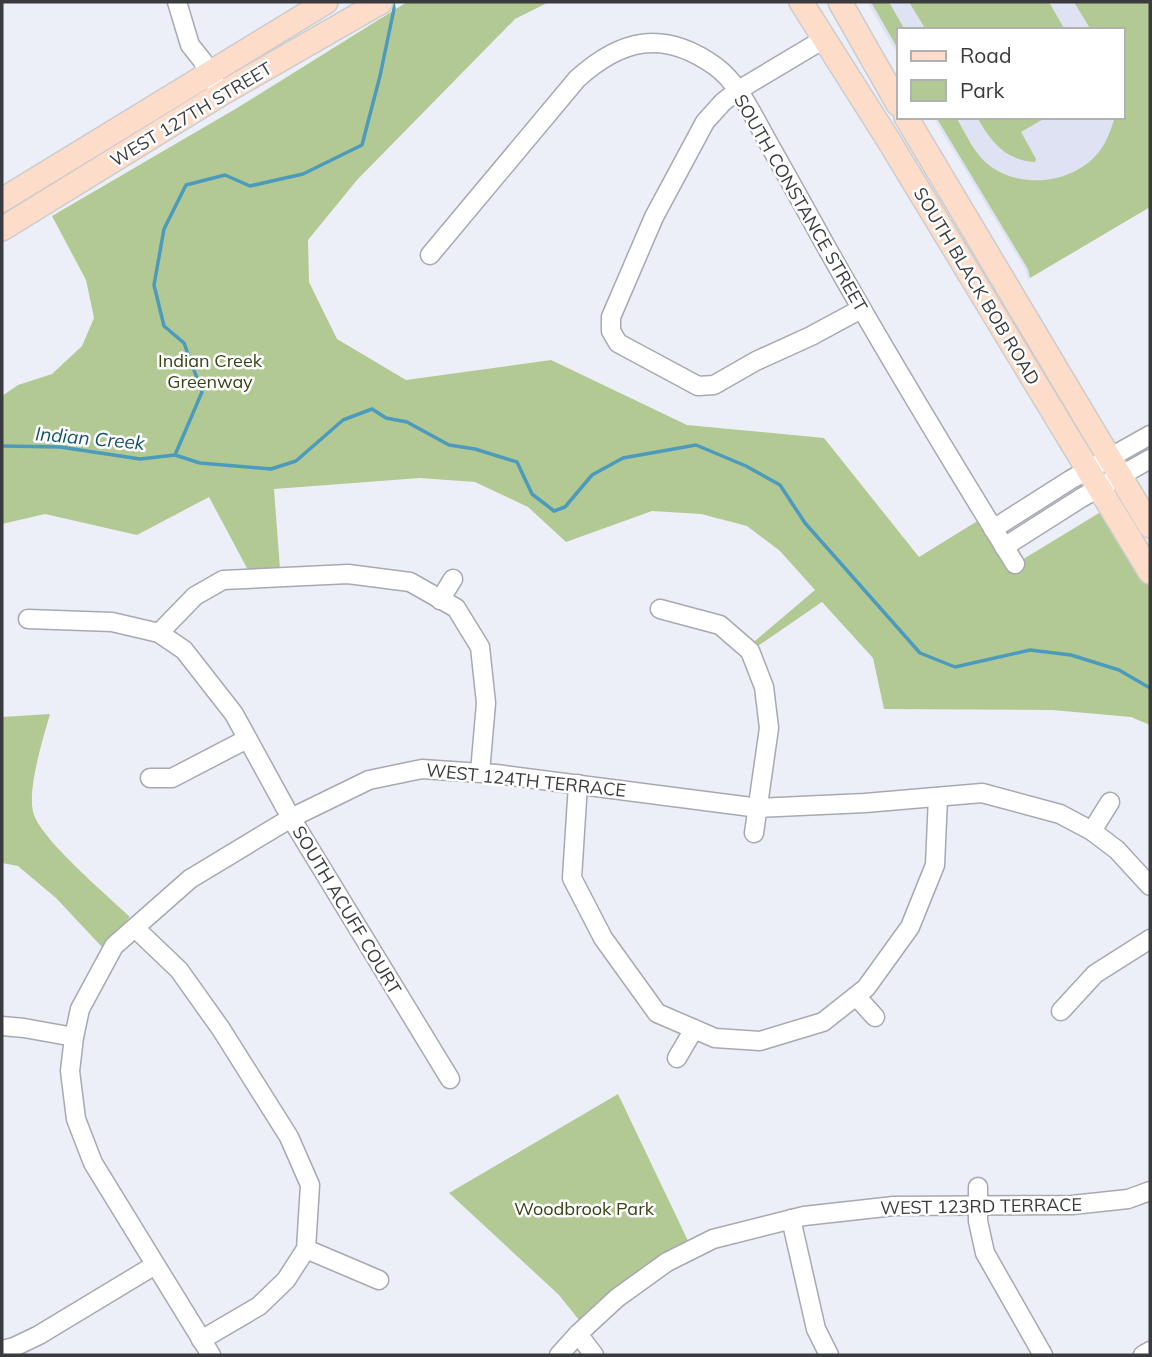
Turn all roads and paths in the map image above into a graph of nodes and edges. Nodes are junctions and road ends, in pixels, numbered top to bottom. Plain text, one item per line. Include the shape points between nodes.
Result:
1 (177, 2) edge
2 (326, 2) edge
3 (381, 2) edge
4 (802, 2) edge
5 (840, 2) edge
6 (824, 39) junction
7 (215, 84) junction
8 (737, 91) junction
9 (897, 102) edge
10 (907, 119) edge
11 (2, 200) edge
12 (2, 229) edge
13 (429, 255) dead end
14 (862, 309) junction
15 (1150, 435) edge
16 (1150, 459) edge
17 (1115, 467) junction
18 (1094, 479) junction
19 (1150, 526) edge
20 (993, 529) junction
21 (1004, 547) junction
22 (1015, 564) dead end
23 (1150, 572) edge
24 (453, 579) dead end
25 (440, 600) junction
26 (660, 609) dead end
27 (28, 619) dead end
28 (159, 633) junction
29 (247, 739) junction
30 (480, 772) junction
31 (150, 778) dead end
32 (578, 784) junction
33 (938, 797) junction
34 (1110, 802) dead end
35 (759, 808) junction
36 (291, 818) junction
37 (1092, 831) junction
38 (754, 833) dead end
39 (1150, 886) edge
40 (135, 928) junction
41 (1150, 939) edge
42 (856, 996) junction
43 (1061, 1011) dead end
44 (875, 1017) dead end
45 (2, 1026) edge
46 (694, 1029) junction
47 (74, 1038) junction
48 (677, 1058) dead end
49 (450, 1079) dead end
50 (978, 1187) dead end
51 (1150, 1191) edge
52 (978, 1206) junction
53 (791, 1219) junction
54 (306, 1250) junction
55 (155, 1265) junction
56 (379, 1280) dead end
57 (578, 1334) junction
58 (201, 1340) junction
59 (2, 1350) edge
60 (1150, 1351) edge
61 (211, 1355) edge
62 (559, 1355) edge
63 (594, 1355) edge
64 (829, 1355) edge
65 (1043, 1355) edge
66 (1143, 1355) edge

1 - 7 street via 190,44
2 - 7 main road, WEST 127TH STREET
3 - 7 main road, WEST 127TH STREET
4 - 6 main road, SOUTH BLACK BOB ROAD
5 - 9 main road
6 - 8 street
6 - 18 main road, SOUTH BLACK BOB ROAD
7 - 11 main road, WEST 127TH STREET
7 - 12 main road, WEST 127TH STREET
8 - 13 street, SOUTH CONSTANCE STREET via 723,72 691,52 641,43 611,52 577,79
8 - 14 street, SOUTH CONSTANCE STREET
8 - 14 street via 705,122 654,217 611,317 611,331 618,343 698,386 714,385
10 - 17 main road, SOUTH BLACK BOB ROAD
14 - 20 street, SOUTH CONSTANCE STREET
15 - 17 street
16 - 17 street
17 - 18 street
17 - 19 main road, SOUTH BLACK BOB ROAD
18 - 20 street
18 - 21 street
18 - 23 main road, SOUTH BLACK BOB ROAD
20 - 21 street, SOUTH CONSTANCE STREET
21 - 22 street, SOUTH CONSTANCE STREET
24 - 25 street
25 - 28 street via 410,582 348,574 223,580 195,596
25 - 30 street via 456,608 480,646 486,704
26 - 35 street via 720,625 750,652 764,687 769,728
27 - 28 street, SOUTH ACUFF COURT via 112,622
28 - 29 street, SOUTH ACUFF COURT via 184,650 234,714
29 - 31 street via 172,778
29 - 36 street, SOUTH ACUFF COURT
30 - 32 street, WEST 124TH TERRACE
30 - 36 street, WEST 124TH TERRACE via 422,769 369,780
32 - 35 street, WEST 124TH TERRACE
32 - 46 street via 572,878 603,938 657,1013
33 - 35 street, WEST 124TH TERRACE
33 - 37 street, WEST 124TH TERRACE via 982,793 1060,814
33 - 42 street via 935,865 910,928
34 - 37 street
35 - 38 street
36 - 40 street, WEST 124TH TERRACE via 190,879
36 - 49 street, SOUTH ACUFF COURT
37 - 39 street, WEST 124TH TERRACE
40 - 47 street, WEST 124TH TERRACE via 114,946 80,1009
40 - 54 street via 179,970 289,1137 310,1185
41 - 43 street via 1095,974
42 - 44 street
42 - 46 street via 824,1022 760,1041 715,1038
45 - 47 street
46 - 48 street
47 - 55 street, WEST 124TH TERRACE via 70,1071 79,1126 93,1164
50 - 52 street
51 - 52 street, WEST 123RD TERRACE via 1108,1203
52 - 53 street, WEST 123RD TERRACE via 894,1206
52 - 65 street via 985,1253
53 - 57 street, WEST 123RD TERRACE via 713,1239 667,1262
53 - 64 street via 816,1329
54 - 56 street
54 - 58 street via 286,1280 259,1306
55 - 58 street, WEST 124TH TERRACE
55 - 59 street via 39,1335
57 - 62 street, WEST 123RD TERRACE
57 - 63 street
58 - 61 street, WEST 124TH TERRACE
60 - 66 street

